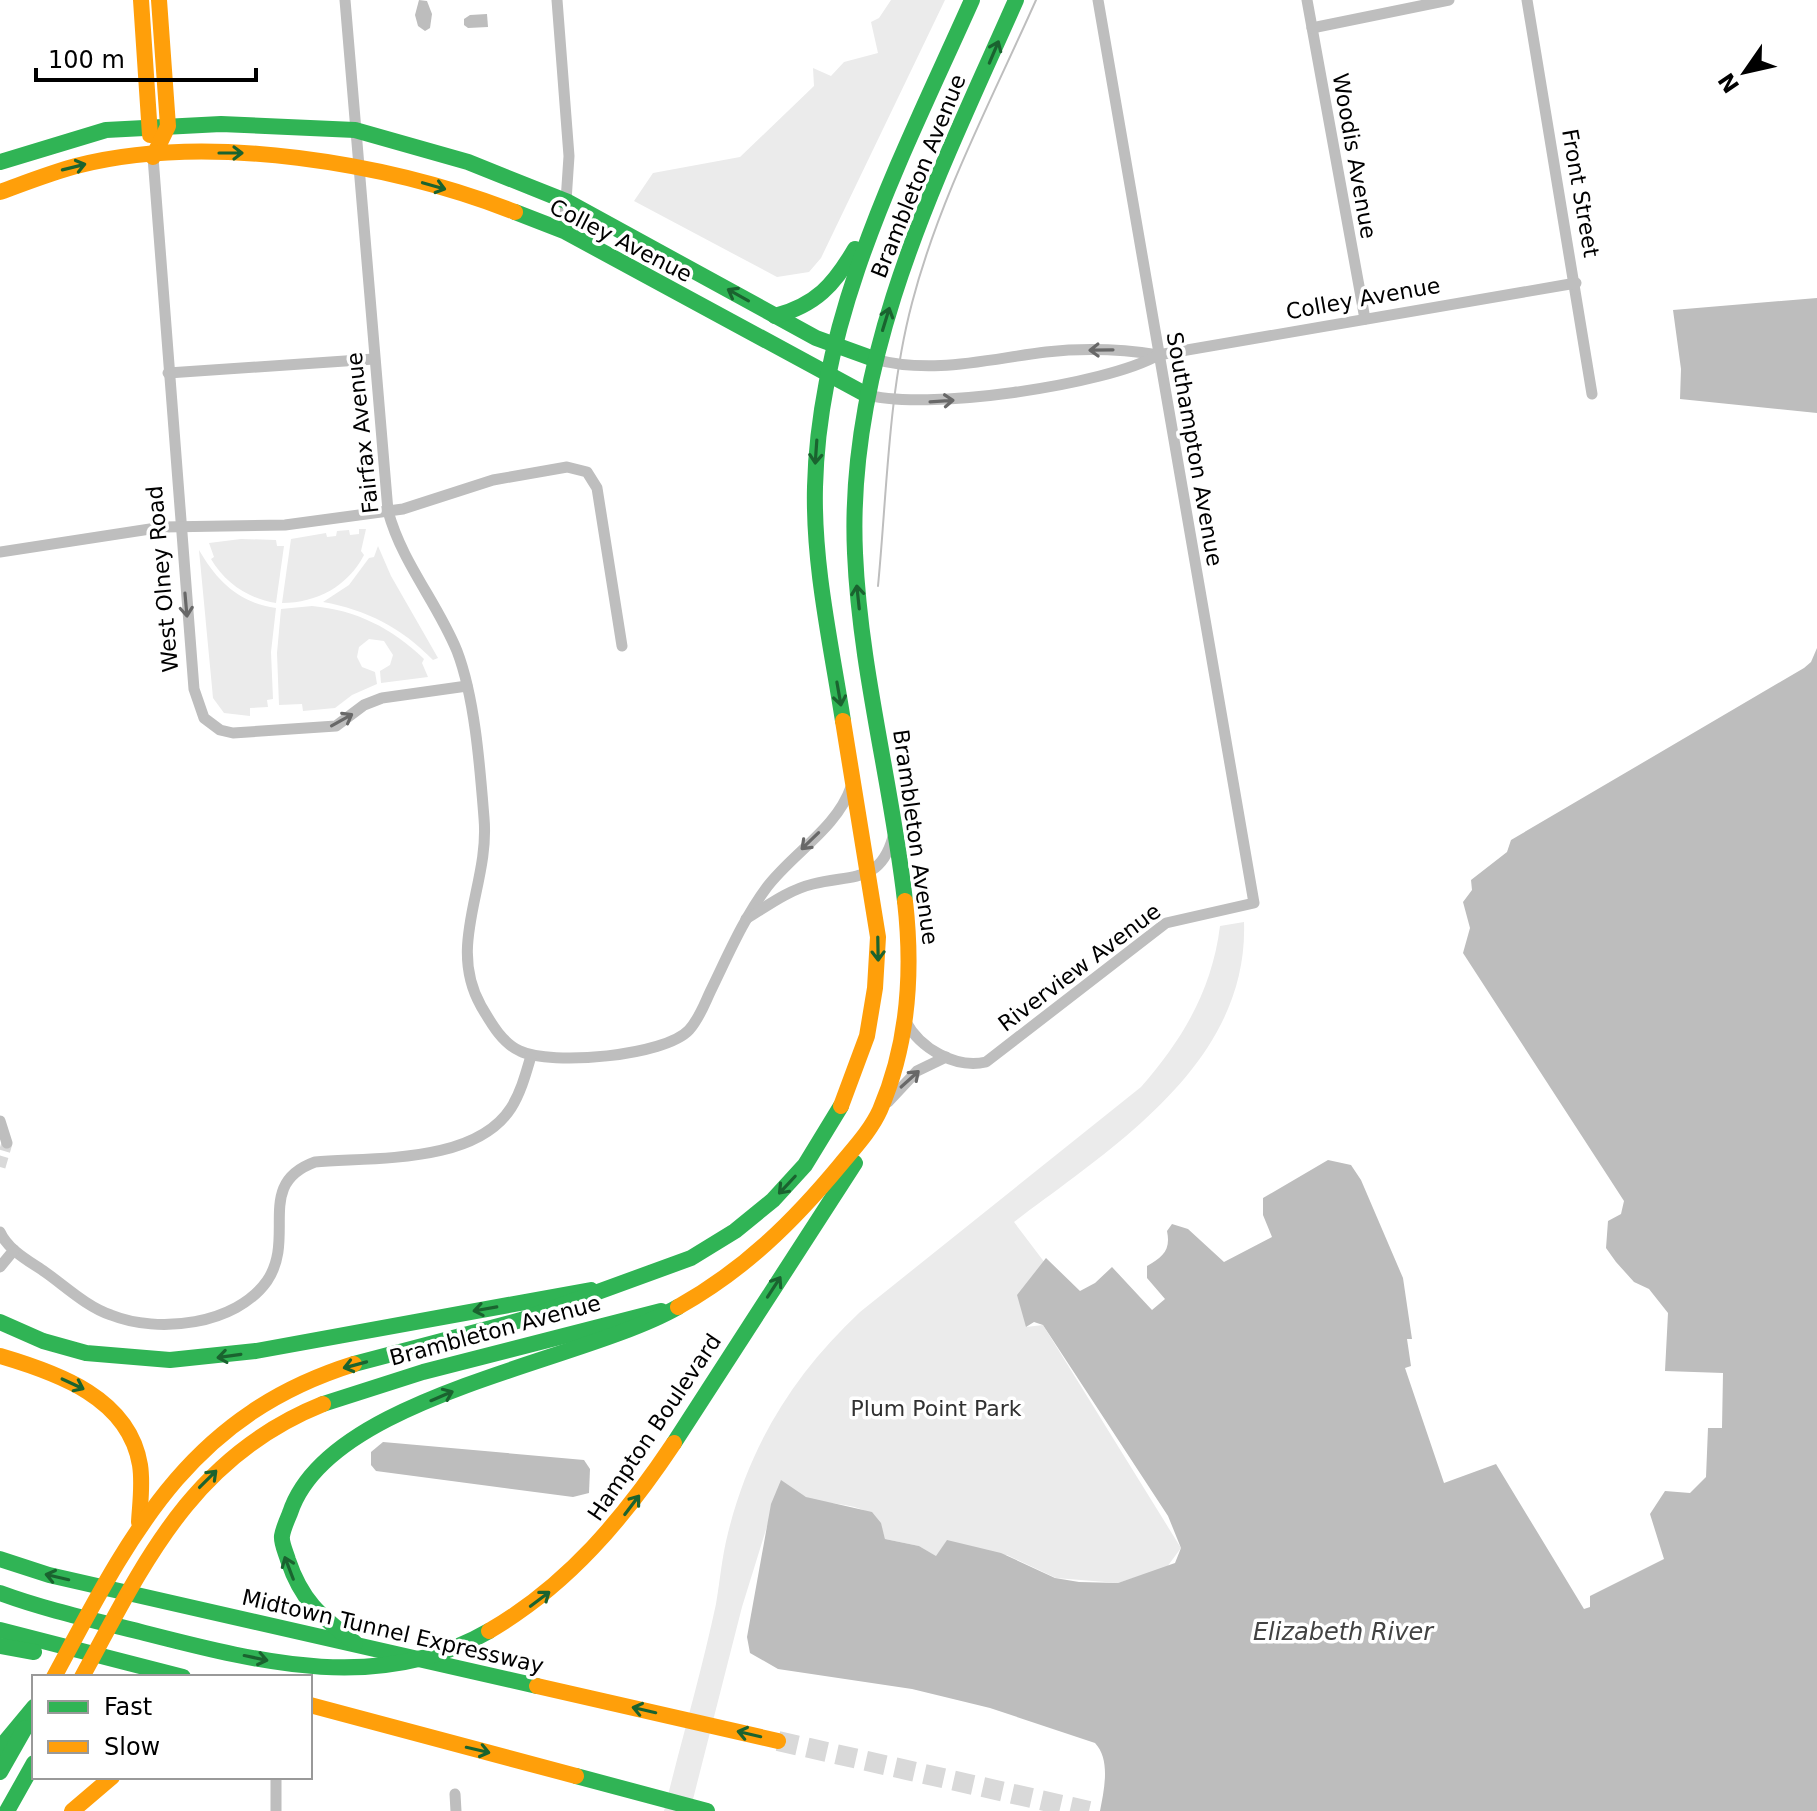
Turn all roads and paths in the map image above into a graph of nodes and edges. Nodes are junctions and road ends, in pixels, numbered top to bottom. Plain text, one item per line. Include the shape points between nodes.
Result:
1 (141, 0) edge
2 (159, 0) edge
3 (345, 0) edge
4 (557, 0) edge
5 (972, 0) edge
6 (1016, 0) edge
7 (1098, 0) edge
8 (1307, 0) edge
9 (1449, 0) edge
10 (1527, 0) edge
11 (1312, 28) junction
12 (168, 126) junction
13 (149, 127) junction
14 (355, 130) junction
15 (153, 157) junction
16 (0, 162) edge
17 (358, 165) junction
18 (890, 188) junction
19 (0, 192) edge
20 (568, 202) junction
21 (564, 231) junction
22 (1576, 283) junction
23 (775, 316) junction
24 (1365, 319) junction
25 (832, 345) junction
26 (1158, 355) junction
27 (374, 359) junction
28 (874, 359) junction
29 (168, 373) junction
30 (826, 374) junction
31 (865, 394) junction
32 (1592, 394) dead end
33 (388, 511) junction
34 (179, 527) junction
35 (0, 552) edge
36 (622, 646) dead end
37 (467, 686) junction
38 (854, 779) junction
39 (895, 829) junction
40 (869, 872) junction
41 (1254, 903) joint
42 (745, 920) junction
43 (905, 1021) junction
44 (531, 1056) junction
45 (946, 1057) junction
46 (881, 1110) junction
47 (0, 1121) edge
48 (7, 1143) dead end
49 (0, 1232) edge
50 (14, 1250) junction
51 (0, 1267) edge
52 (617, 1286) junction
53 (678, 1307) junction
54 (0, 1322) edge
55 (0, 1356) edge
56 (134, 1531) junction
57 (0, 1559) edge
58 (0, 1593) edge
59 (0, 1630) edge
60 (358, 1646) junction
61 (4, 1647) edge
62 (79, 1669) edge
63 (155, 1671) junction
64 (55, 1675) edge
65 (114, 1675) edge
66 (174, 1675) edge
67 (312, 1706) edge
68 (32, 1712) edge
69 (32, 1714) edge
70 (312, 1718) edge
71 (778, 1741) tunnel mouth
72 (442, 1742) junction
73 (0, 1748) edge
74 (32, 1767) edge
75 (0, 1772) edge
76 (91, 1779) edge
77 (110, 1779) edge
78 (276, 1779) edge
79 (455, 1794) dead end
80 (7, 1811) edge
81 (56, 1811) edge
82 (72, 1811) edge
83 (276, 1811) edge
84 (456, 1811) edge
85 (707, 1811) edge

1 - 13 main road, West Olney Road
2 - 12 main road, West Olney Road
3 - 14 street, Fairfax Avenue
4 - 20 street
5 - 18 main road, Brambleton Avenue
28 -> 6 main road, Brambleton Avenue via 921,221
7 - 26 street, Southampton Avenue
8 - 11 street, Woodis Avenue
9 - 11 street
10 - 22 street, Front Street
11 - 24 street, Woodis Avenue
12 - 13 main road, Colley Avenue
12 - 14 main road, Colley Avenue
12 - 15 main road, West Olney Road
13 - 15 main road, West Olney Road
13 - 16 main road, Colley Avenue via 106,130
14 - 17 street, Fairfax Avenue
14 - 20 main road, Colley Avenue via 468,162
15 -> 17 main road, Colley Avenue via 234,152
19 -> 15 main road, Colley Avenue via 76,166
15 - 29 street, West Olney Road
17 -> 21 main road, Colley Avenue via 484,200
17 - 27 street, Fairfax Avenue
18 - 23 main road via 824,298
18 - 25 main road, Brambleton Avenue via 859,260
20 - 21 street
23 -> 20 main road, Colley Avenue
21 - 30 main road, Colley Avenue
22 - 24 street, Colley Avenue
22 - 32 street, Front Street
23 - 25 main road, Colley Avenue
24 - 26 street, Colley Avenue
25 - 28 main road, Colley Avenue
25 - 30 main road, Brambleton Avenue
26 -> 28 street, Colley Avenue via 1126,349 1069,350 931,367
31 -> 26 street, Colley Avenue via 908,402 959,400 1129,370
26 - 41 street, Southampton Avenue
27 - 29 street
27 - 33 street, Fairfax Avenue
28 - 31 main road, Brambleton Avenue
29 - 34 street, West Olney Road
30 - 31 main road, Colley Avenue
30 -> 38 main road, Brambleton Avenue via 816,454 815,536
39 -> 31 main road, Brambleton Avenue via 854,556
33 - 34 street via 285,525
33 - 36 street via 493,480 567,467 587,472 597,488
33 - 37 street, Fairfax Avenue via 414,577 447,629
34 - 35 street
34 -> 37 street, West Olney Road via 194,689 204,718 220,730 336,726 382,698
37 - 44 street, Fairfax Avenue via 484,832 465,961 480,1005 497,1031
38 - 40 main road, Brambleton Avenue
38 -> 42 street via 844,808 778,872
39 - 40 street via 883,860
39 - 43 main road, Brambleton Avenue via 909,919
40 - 42 street via 785,894
40 -> 52 main road, Brambleton Avenue via 878,937 876,1000 864,1055 833,1123 799,1173 751,1220 689,1259
41 - 45 street, Riverview Avenue via 1166,923 986,1062
42 - 44 street via 695,1023 674,1042 635,1052
43 - 45 street, Riverview Avenue via 914,1037
43 - 46 main road, Brambleton Avenue
44 - 50 street via 511,1108 471,1141 438,1152 297,1168 279,1194 281,1239 274,1267 254,1296 219,1316 181,1323 108,1315
46 -> 45 street via 906,1079
46 - 53 main road, Brambleton Avenue via 799,1215 724,1280
58 -> 46 main road, Hampton Boulevard via 180,1642 287,1665 341,1669 437,1654 495,1629 564,1581 636,1501 858,1159
47 - 48 street
49 - 50 street
50 - 51 street
52 -> 54 main road via 179,1362 79,1352
52 -> 56 main road, Brambleton Avenue via 557,1312 342,1368 279,1394 201,1449
60 -> 53 main road via 310,1605 283,1553 289,1503 314,1468 354,1439 418,1406 558,1350 646,1325
62 -> 53 main road, Brambleton Avenue via 175,1515 233,1455 284,1420 330,1398
55 -> 56 main road via 71,1382 120,1419 140,1465
56 - 64 main road, Brambleton Avenue
60 -> 57 main road, Midtown Tunnel Expressway
59 - 63 main road
71 -> 60 main road, Midtown Tunnel Expressway
61 - 62 main road
62 - 63 main road
62 - 65 main road
63 - 66 main road
67 - 72 main road
68 - 73 main road
69 - 75 main road
70 - 72 main road via 421,1743
72 -> 85 main road
74 - 80 main road
76 - 81 main road
77 - 82 main road
78 - 83 street
79 - 84 street

